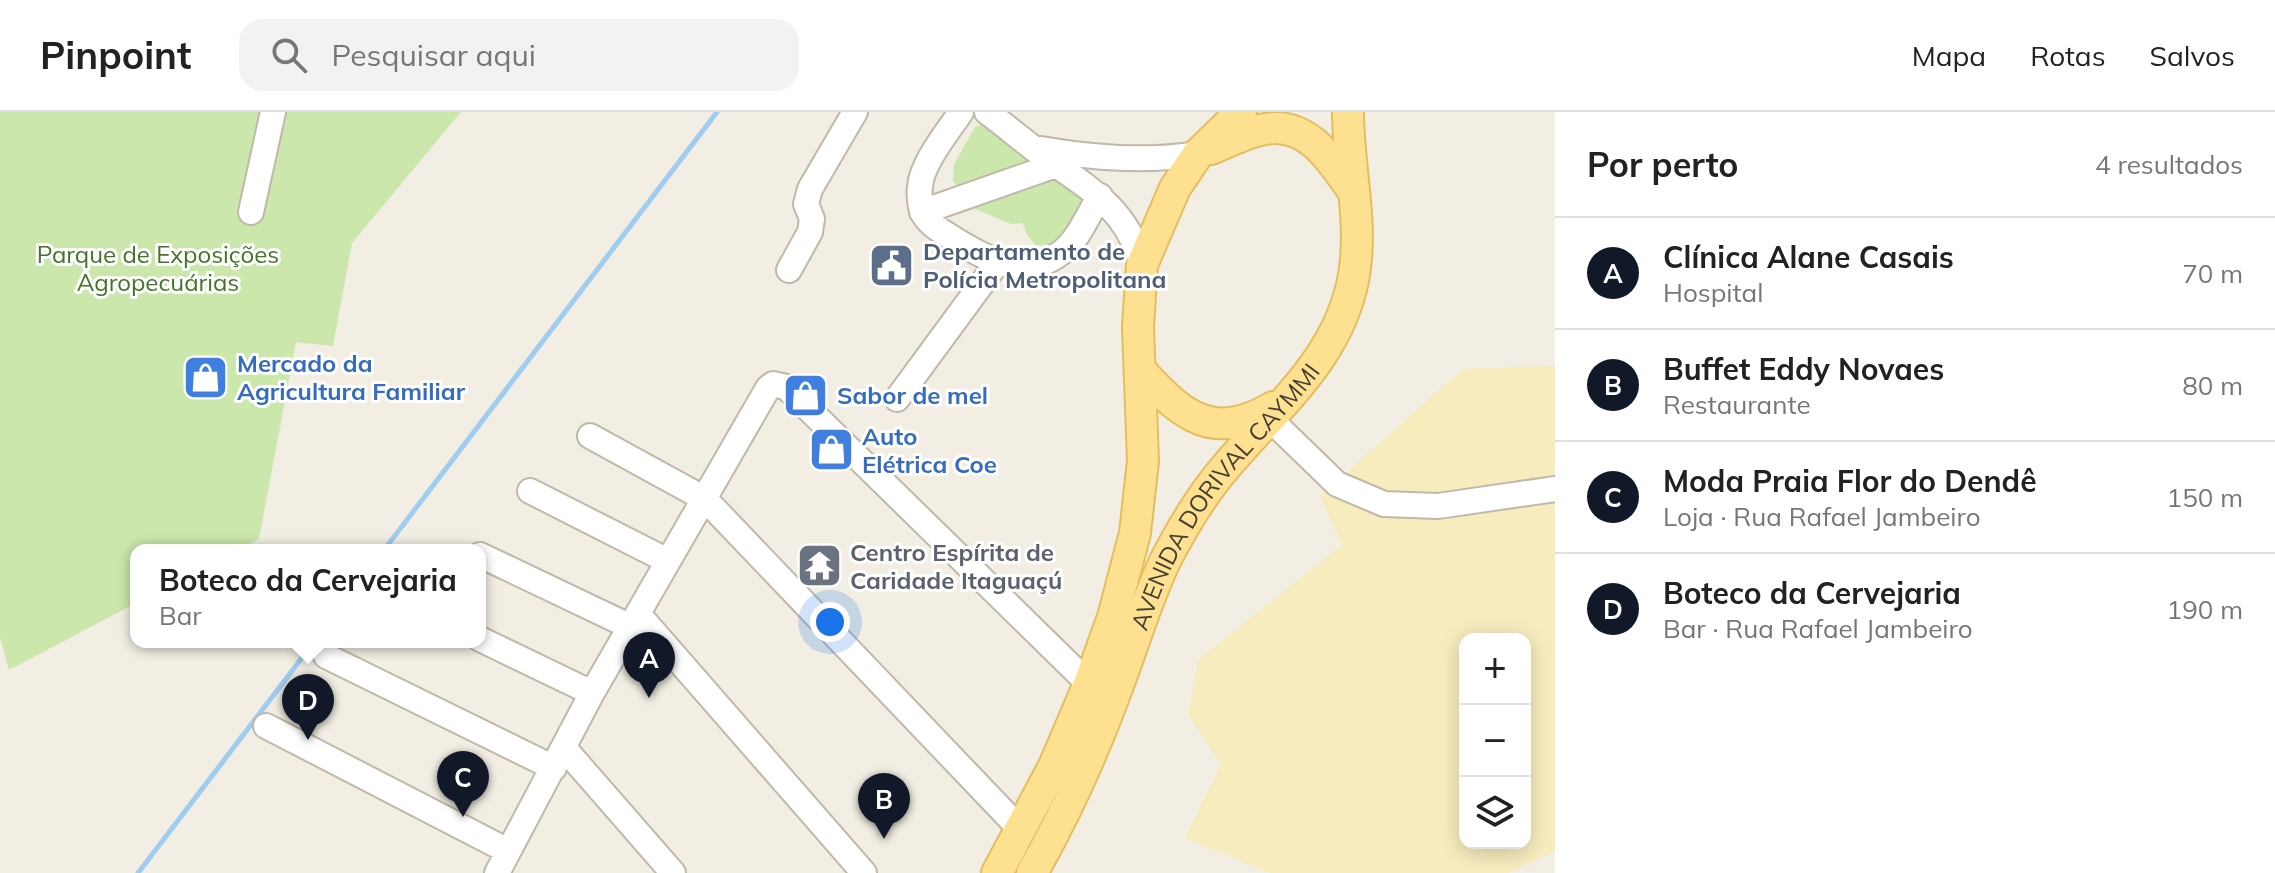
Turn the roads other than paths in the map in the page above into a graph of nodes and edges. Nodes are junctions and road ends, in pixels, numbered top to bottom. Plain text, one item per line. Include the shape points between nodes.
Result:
1 (273, 112) edge
2 (855, 112) edge
3 (961, 112) edge
4 (987, 112) edge
5 (1241, 112) edge
6 (1348, 112) edge
7 (1031, 147) junction
8 (1198, 154) junction
9 (1056, 165) junction
10 (1356, 195) junction
11 (1100, 196) junction
12 (251, 212) dead end
13 (922, 212) junction
14 (997, 263) junction
15 (1142, 265) junction
16 (789, 270) dead end
17 (1142, 372) junction
18 (1291, 396) junction
19 (897, 399) dead end
20 (1270, 419) junction
21 (590, 436) dead end
22 (1555, 489) edge
23 (530, 491) dead end
24 (705, 499) junction
25 (486, 558) edge
26 (668, 561) junction
27 (635, 621) junction
28 (486, 642) edge
29 (326, 656) dead end
30 (1089, 684) junction
31 (592, 693) junction
32 (266, 726) dead end
33 (559, 758) junction
34 (1021, 830) junction
35 (503, 862) edge
36 (673, 873) edge
37 (864, 873) edge
38 (997, 873) edge
39 (1032, 873) edge

1 - 12 street
2 - 16 street via 810,189 810,232
3 - 13 street via 921,178
4 - 7 street
5 - 8 main road, AVENIDA DORIVAL CAYMMI
6 - 10 main road, AVENIDA DORIVAL CAYMMI
7 - 8 street via 1137,160
7 - 9 street
8 - 10 main road via 1265,129 1292,131 1328,156
8 - 15 main road, AVENIDA DORIVAL CAYMMI via 1175,188
9 - 11 street
9 - 13 street
10 - 18 main road, AVENIDA DORIVAL CAYMMI via 1358,245 1343,311 1331,342
11 - 14 street via 1062,253 1035,264
11 - 15 street via 1128,227
13 - 14 street via 935,227
14 - 19 street
15 - 17 main road, AVENIDA DORIVAL CAYMMI
17 - 18 main road via 1180,410 1215,425 1254,418
17 - 30 main road, AVENIDA DORIVAL CAYMMI via 1143,461 1135,533
18 - 20 main road, AVENIDA DORIVAL CAYMMI
20 - 22 street via 1337,484 1384,504 1438,506
20 - 39 main road, AVENIDA DORIVAL CAYMMI via 1223,470 1183,527 1055,833
21 - 24 street
23 - 26 street
24 - 26 street
24 - 30 street via 768,388 786,387
24 - 34 street
25 - 27 street
26 - 27 street
27 - 31 street
27 - 37 street
28 - 31 street
29 - 33 street
30 - 34 main road, AVENIDA DORIVAL CAYMMI
31 - 33 street
32 - 35 street
33 - 35 street
33 - 36 street
34 - 38 main road, AVENIDA DORIVAL CAYMMI

